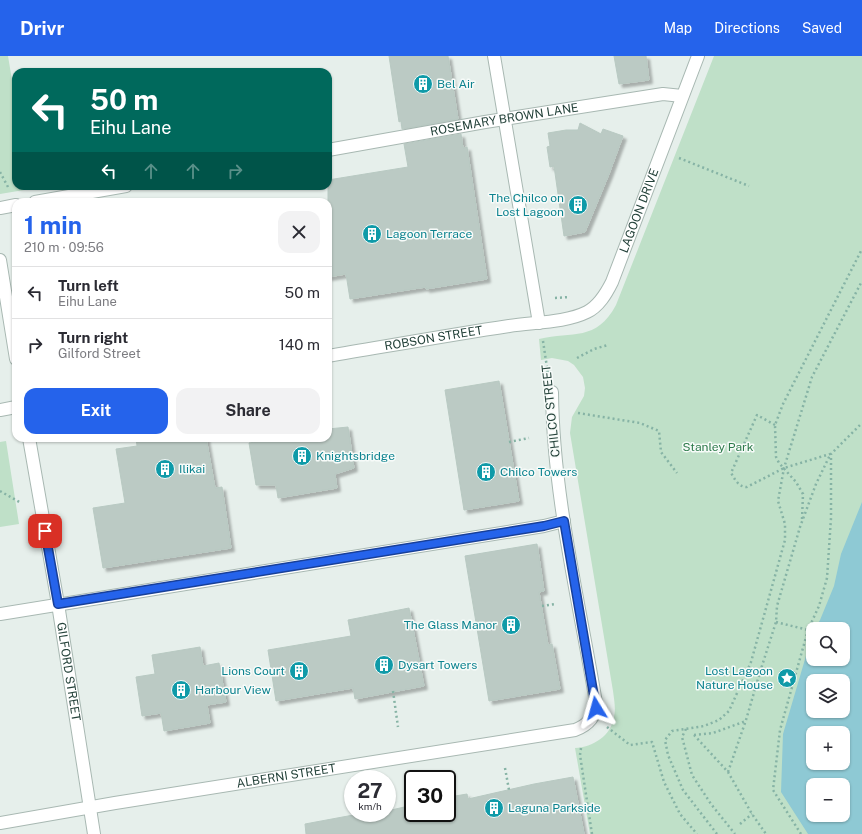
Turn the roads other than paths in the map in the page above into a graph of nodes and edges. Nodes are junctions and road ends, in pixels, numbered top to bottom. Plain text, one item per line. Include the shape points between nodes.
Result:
1 (494, 56) edge
2 (698, 56) edge
3 (682, 96) junction
4 (504, 119) junction
5 (332, 149) edge
6 (103, 190) edge
7 (58, 198) edge
8 (12, 206) edge
9 (0, 208) edge
10 (0, 260) edge
11 (539, 323) junction
12 (12, 334) edge
13 (332, 355) edge
14 (552, 392) road end
15 (12, 408) edge
16 (0, 410) edge
17 (30, 442) edge
18 (564, 521) junction
19 (58, 604) junction
20 (0, 614) edge
21 (592, 718) joint
22 (90, 808) junction
23 (0, 823) edge
24 (94, 834) edge

1 - 4 street
2 - 3 street, LAGOON DRIVE
3 - 4 street, ROSEMARY BROWN LANE via 663,94
3 - 11 street, LAGOON DRIVE via 612,282 603,298 595,307 582,314
4 - 5 street, ROSEMARY BROWN LANE
4 - 11 street
6 - 7 street
8 - 9 street
10 - 12 street
11 - 13 street, ROBSON STREET
14 - 18 street, CHILCO STREET via 552,424
15 - 16 street
17 - 19 street, GILFORD STREET
18 - 19 street
18 - 21 street, CHILCO STREET via 596,703
19 - 20 street
19 - 22 street, GILFORD STREET
21 - 22 street, ALBERNI STREET via 575,730
22 - 23 street, ALBERNI STREET
22 - 24 street, GILFORD STREET

